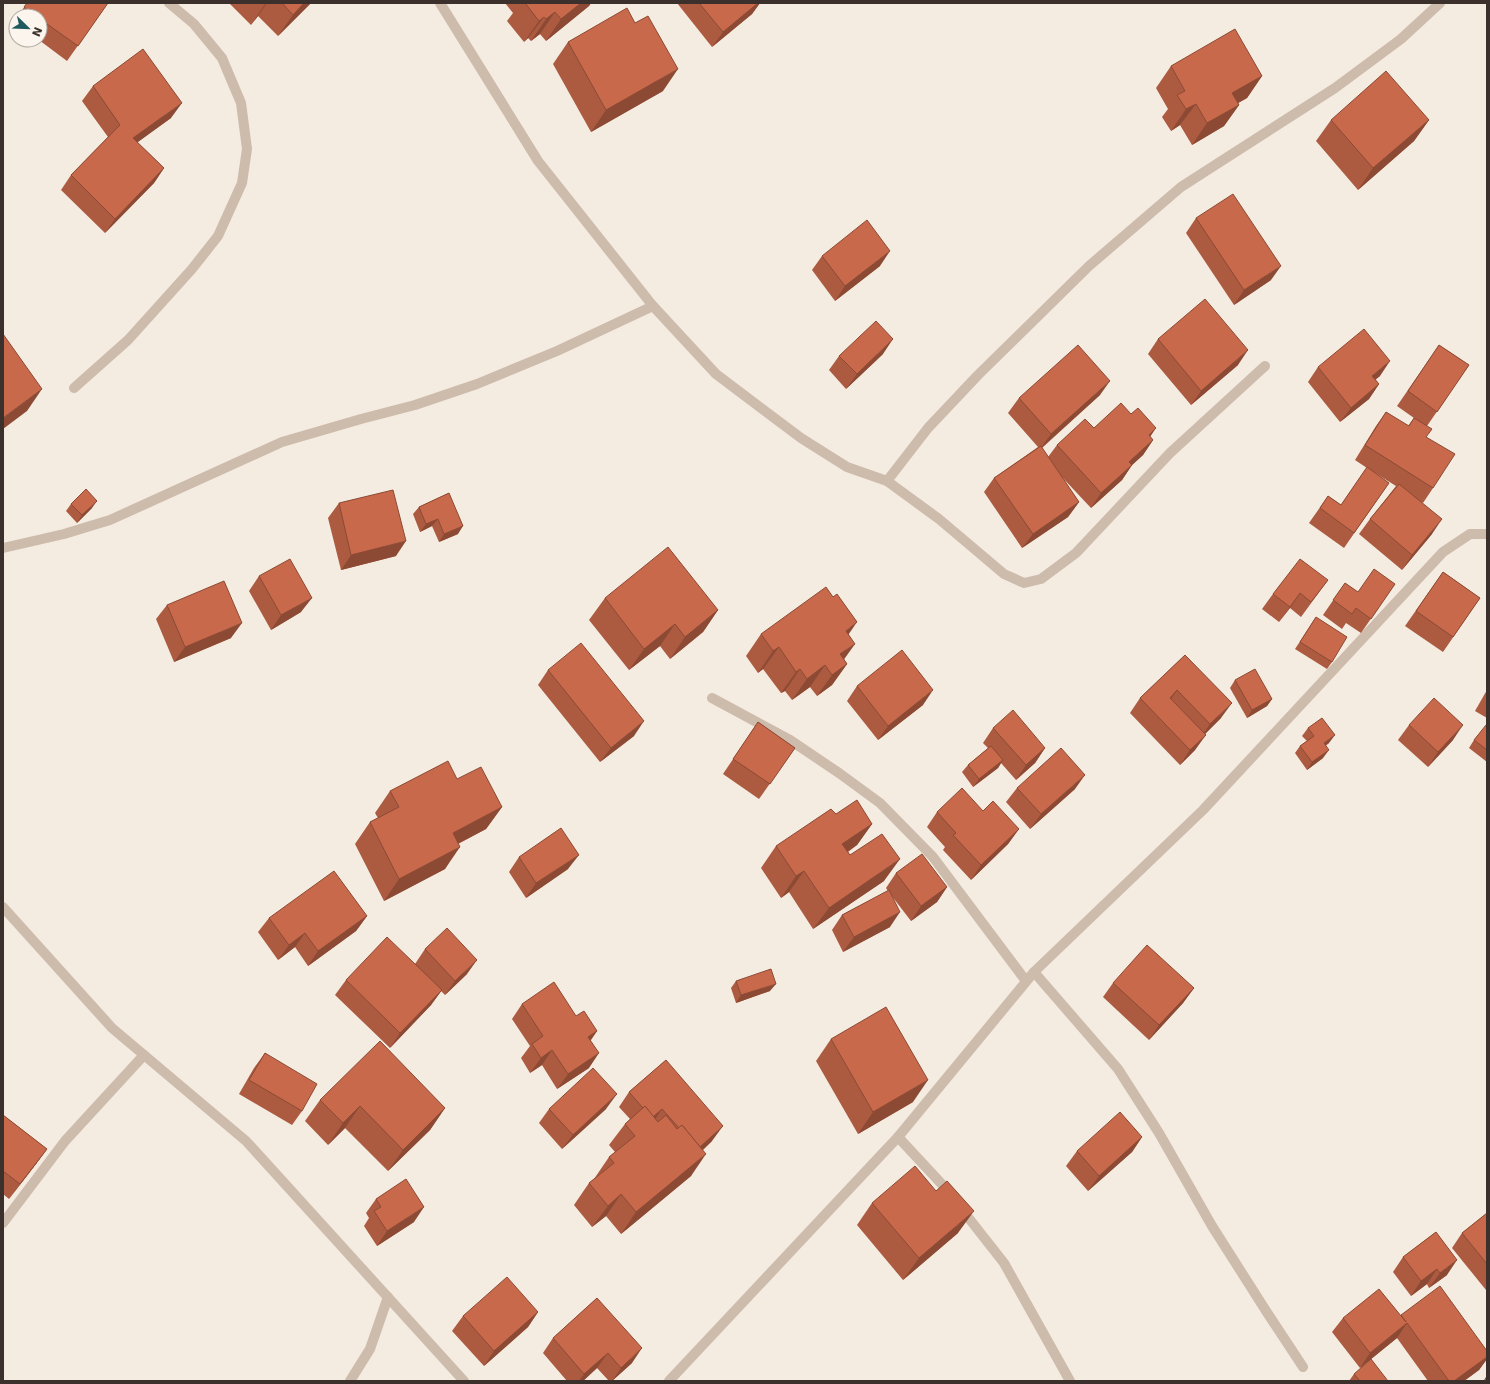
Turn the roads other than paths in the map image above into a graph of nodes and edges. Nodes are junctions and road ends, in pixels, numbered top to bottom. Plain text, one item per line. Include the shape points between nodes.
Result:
1 (169, 3) edge
2 (440, 3) edge
3 (1440, 3) edge
4 (653, 306) junction
5 (1266, 366) dead end
6 (74, 388) dead end
7 (887, 481) junction
8 (1487, 534) edge
9 (3, 548) edge
10 (712, 698) dead end
11 (3, 907) edge
12 (1034, 972) junction
13 (1026, 980) junction
14 (144, 1055) junction
15 (898, 1137) junction
16 (3, 1223) edge
17 (388, 1297) junction
18 (1303, 1367) dead end
19 (350, 1381) edge
20 (464, 1381) edge
21 (669, 1381) edge
22 (1070, 1381) edge

1 - 6 street via 194,24 222,58 241,103 247,149 242,182 218,236 201,258 128,340
2 - 4 street via 538,160
3 - 7 street via 1401,39 1335,88 1181,187 1089,266 928,428
4 - 7 street via 716,374 801,438 847,467
4 - 9 street via 557,351 477,384 415,405 282,442 110,520
5 - 7 street via 1170,452 1076,553 1041,579 1024,583 1004,574 939,519
8 - 12 street via 1470,534 1443,552 1202,810
10 - 13 street via 790,740 880,803 933,858
11 - 14 street via 112,1028
12 - 13 street
12 - 18 street via 1118,1069 1159,1133 1216,1232
13 - 15 street
14 - 16 street via 65,1141
14 - 17 street via 246,1141
15 - 21 street
15 - 22 street via 949,1192 1004,1263
17 - 19 street via 370,1349
17 - 20 street

